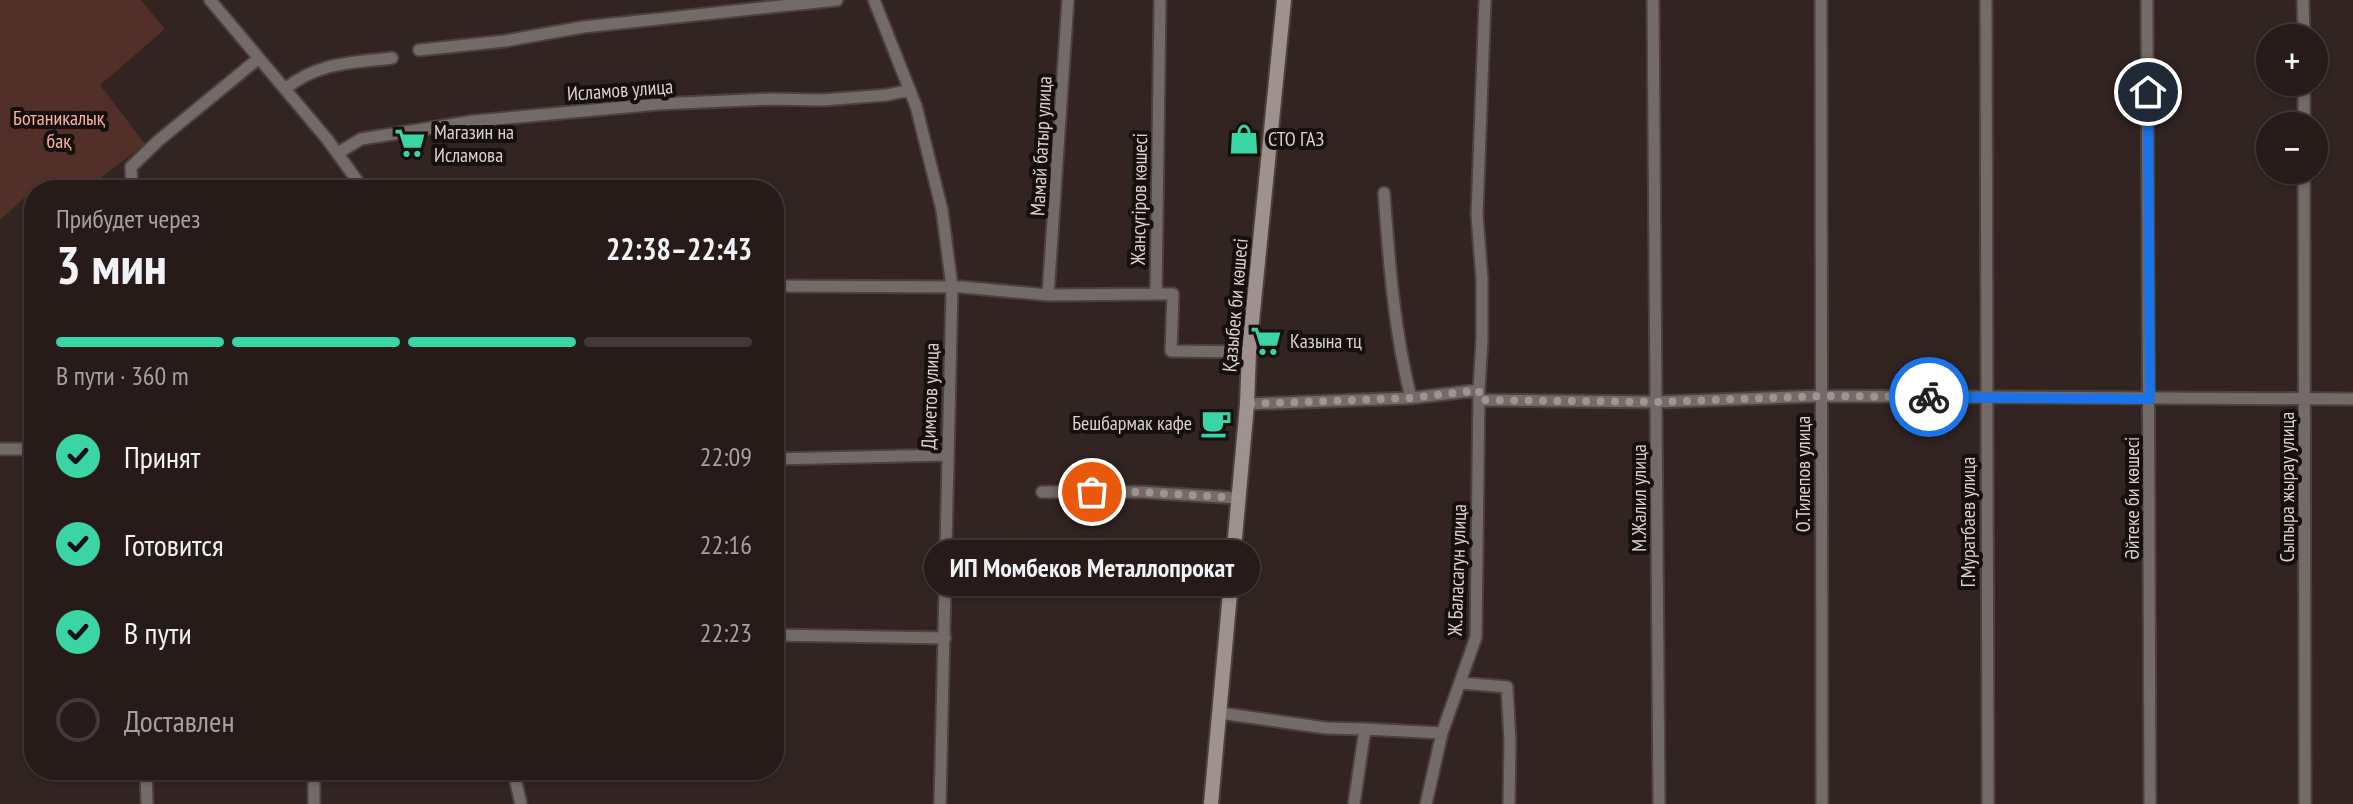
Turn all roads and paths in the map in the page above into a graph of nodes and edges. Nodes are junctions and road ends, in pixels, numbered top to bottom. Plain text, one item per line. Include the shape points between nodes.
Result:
1 (210, 0) edge
2 (837, 0) edge
3 (874, 0) edge
4 (1068, 0) edge
5 (1160, 0) edge
6 (1284, 0) edge
7 (1485, 0) edge
8 (1653, 0) edge
9 (1821, 0) edge
10 (1986, 0) edge
11 (2147, 0) edge
12 (2303, 0) edge
13 (2304, 24) edge
14 (419, 50) dead end
15 (259, 58) junction
16 (392, 58) dead end
17 (285, 89) junction
18 (910, 90) junction
19 (338, 153) junction
20 (132, 180) edge
21 (357, 180) edge
22 (2304, 184) edge
23 (1384, 193) dead end
24 (784, 286) edge
25 (952, 287) junction
26 (1156, 294) junction
27 (1048, 295) junction
28 (1249, 352) junction
29 (1479, 395) junction
30 (1821, 396) junction
31 (1985, 397) junction
32 (1411, 398) junction
33 (2150, 399) junction
34 (2305, 399) junction
35 (2353, 399) edge
36 (1657, 402) junction
37 (1247, 404) junction
38 (0, 449) edge
39 (24, 449) edge
40 (946, 455) junction
41 (784, 459) edge
42 (1042, 492) dead end
43 (1238, 498) junction
44 (784, 635) edge
45 (945, 638) junction
46 (1461, 683) junction
47 (1220, 713) junction
48 (1365, 729) junction
49 (1442, 733) junction
50 (146, 780) edge
51 (314, 780) edge
52 (515, 780) edge
53 (147, 804) edge
54 (314, 804) edge
55 (521, 804) edge
56 (940, 804) edge
57 (1211, 804) edge
58 (1354, 804) edge
59 (1426, 804) edge
60 (1509, 804) edge
61 (1659, 804) edge
62 (1822, 804) edge
63 (1988, 804) edge
64 (2150, 804) edge
65 (2305, 804) edge

1 - 15 street
2 - 14 street
3 - 18 street, Диметов улица
4 - 27 street, Мамай батыр улица
5 - 26 street, Жансүгіров көшесі
6 - 28 main road, Қазыбек би көшесі
7 - 29 street, Ж.Баласагун улица via 1477,215 1482,279
8 - 36 street, М.Жалил улица
9 - 30 street, О.Тилепов улица
10 - 31 street, Г.Муратбаев улица
11 - 33 street, Әйтеке би көшесі
12 - 13 street
15 - 17 street
15 - 20 street via 158,141 131,167
16 - 17 street via 324,67
17 - 19 street
18 - 19 street, Исламов улица via 474,121 361,139
18 - 25 street, Диметов улица via 942,210
19 - 21 street
22 - 34 street, Сыпыра жырау улица
23 - 32 street via 1396,322
24 - 25 street
25 - 27 street
25 - 40 street, Диметов улица
26 - 27 street
26 - 28 street, Жансүгіров көшесі via 1173,294 1171,351
28 - 37 main road, Қазыбек би көшесі
29 - 32 street
29 - 36 street
29 - 46 street, Ж.Баласагун улица via 1476,637
30 - 31 street
30 - 36 street
30 - 62 street, О.Тилепов улица
31 - 33 street
31 - 63 street, Г.Муратбаев улица
32 - 37 street
33 - 34 street
33 - 64 street, Әйтеке би көшесі
34 - 35 street
34 - 65 street, Сыпыра жырау улица
36 - 61 street, М.Жалил улица
37 - 43 main road, Қазыбек би көшесі
38 - 39 street
40 - 41 street
40 - 45 street, Диметов улица
42 - 43 street
43 - 47 main road, Қазыбек би көшесі
44 - 45 street
45 - 56 street, Диметов улица
46 - 49 street, Ж.Баласагун улица
46 - 60 street via 1507,687
47 - 48 street
47 - 57 main road, Қазыбек би көшесі
48 - 49 street
48 - 58 street
49 - 59 street, Ж.Баласагун улица
50 - 53 street
51 - 54 street
52 - 55 street

